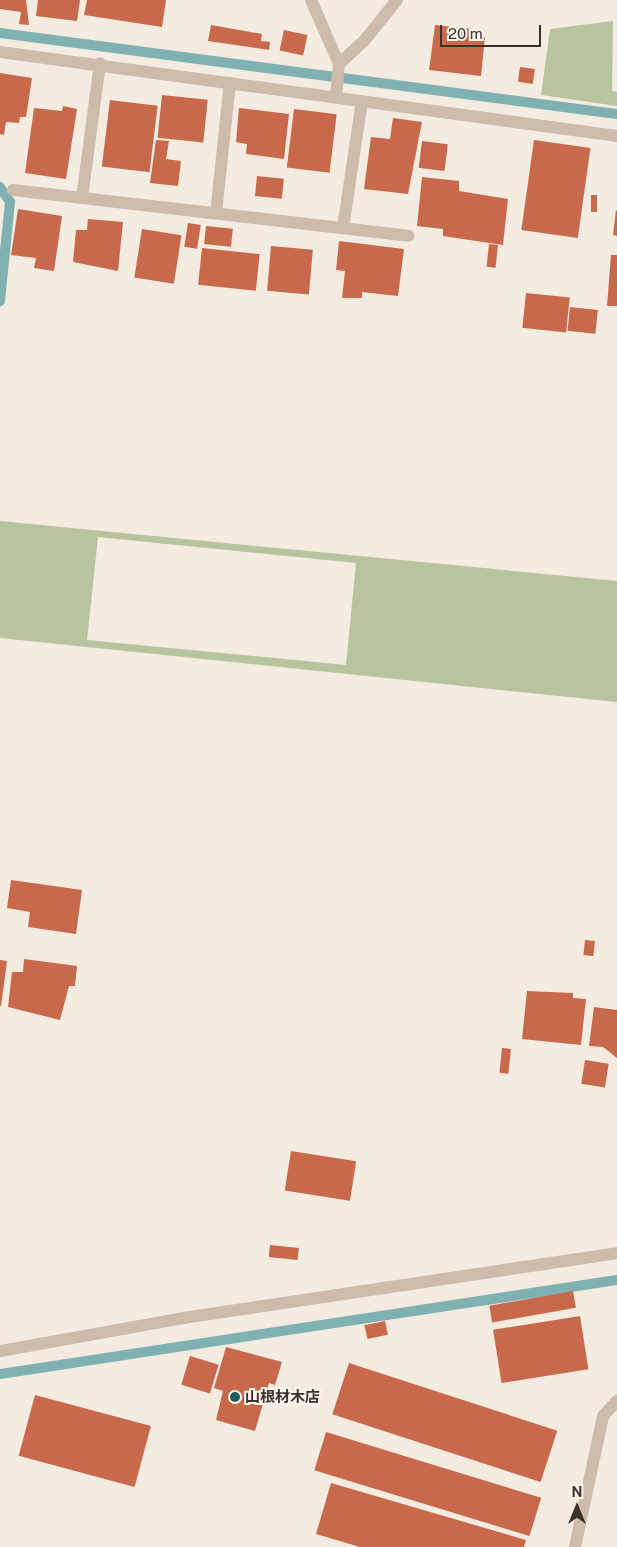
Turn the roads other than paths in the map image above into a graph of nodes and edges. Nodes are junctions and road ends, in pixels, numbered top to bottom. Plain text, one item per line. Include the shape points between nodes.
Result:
1 (311, 0) edge
2 (397, 0) edge
3 (0, 52) edge
4 (100, 63) junction
5 (338, 72) junction
6 (230, 83) junction
7 (336, 97) junction
8 (362, 101) junction
9 (617, 136) edge
10 (13, 190) dead end
11 (82, 198) junction
12 (216, 213) junction
13 (343, 228) junction
14 (408, 236) dead end
15 (617, 1253) edge
16 (0, 1351) edge
17 (617, 1401) edge
18 (575, 1547) edge

1 - 5 street
2 - 5 street
3 - 4 street
4 - 6 street
4 - 11 street
5 - 7 street
6 - 7 street
6 - 12 street
7 - 8 street
8 - 9 street
8 - 13 street
10 - 11 street
11 - 12 street
12 - 13 street
13 - 14 street
15 - 16 street via 184,1318
17 - 18 street via 603,1416

